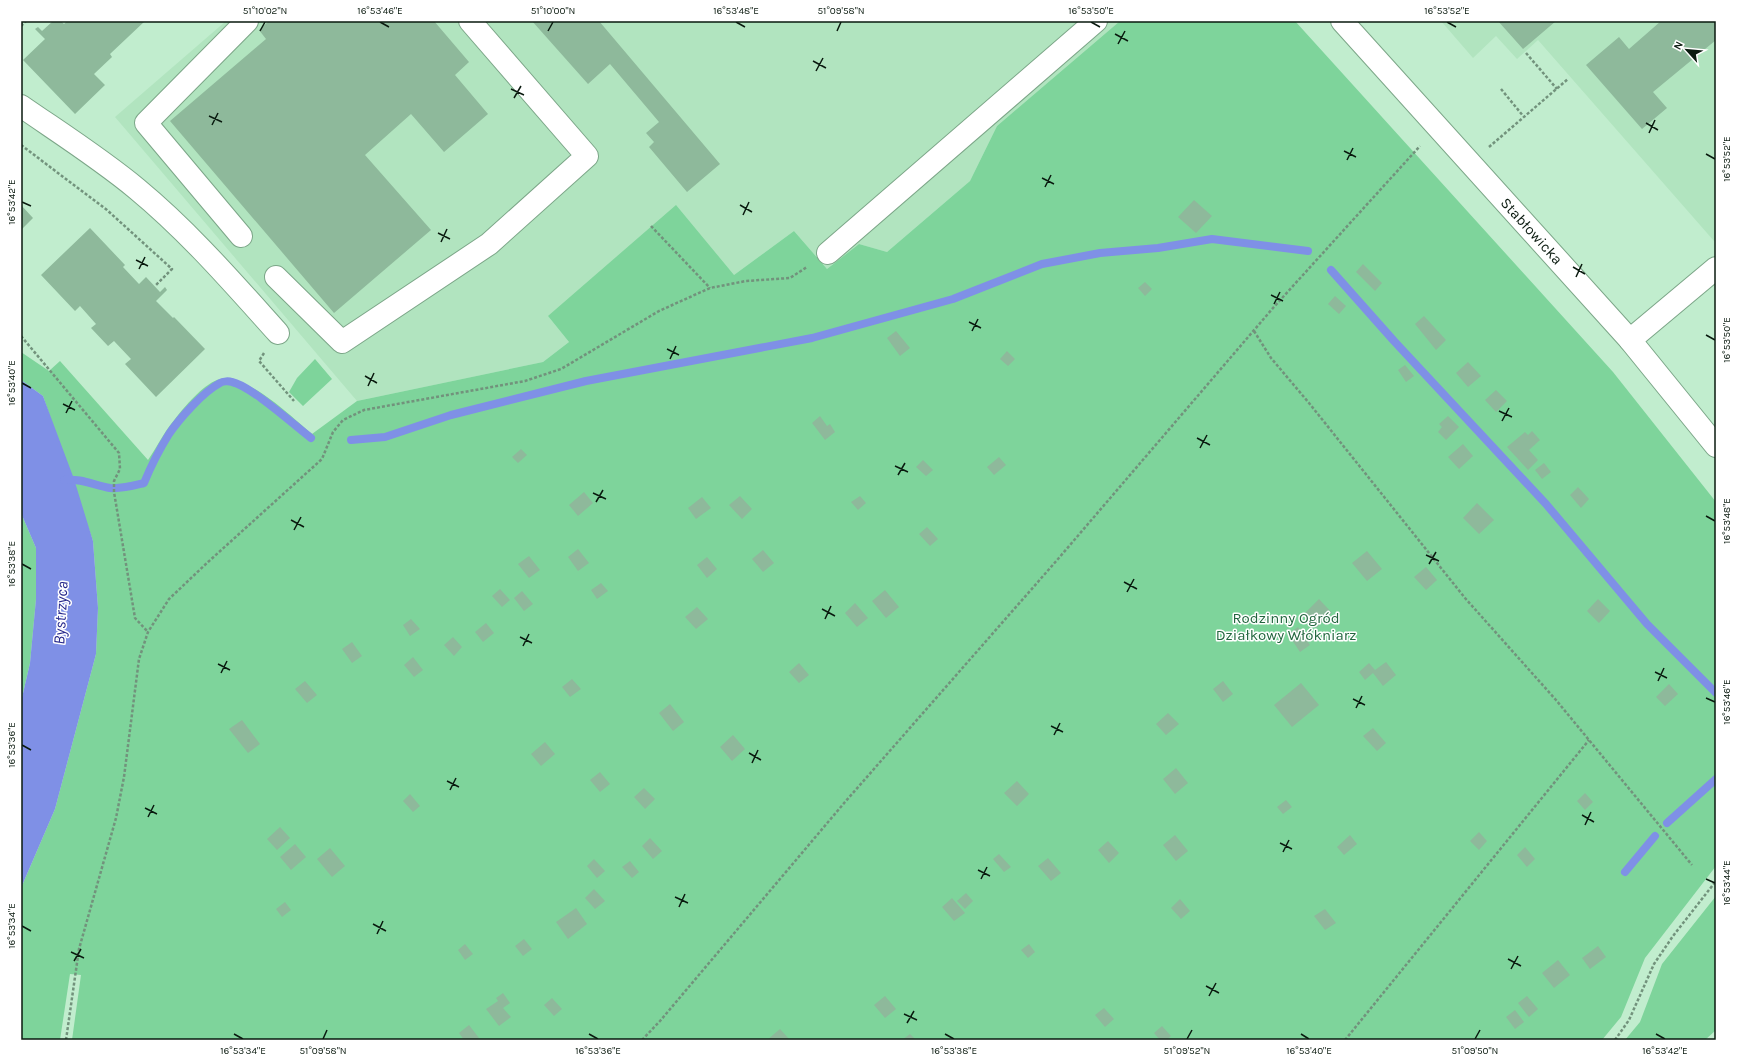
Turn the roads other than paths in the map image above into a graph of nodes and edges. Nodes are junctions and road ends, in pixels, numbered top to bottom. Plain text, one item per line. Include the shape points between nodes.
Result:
1 (247, 21) edge
2 (470, 21) edge
3 (1096, 21) edge
4 (1342, 21) edge
5 (21, 106) edge
6 (240, 236) dead end
7 (828, 254) road end
8 (1716, 268) edge
9 (276, 277) dead end
10 (278, 332) road end
11 (1630, 340) junction
12 (1716, 446) edge

1 - 6 street via 146,123
2 - 9 street via 587,156 489,244 342,342
3 - 7 street
4 - 11 street, Stabłowicka
5 - 10 street via 137,189 188,235
8 - 11 street
11 - 12 street, Stabłowicka

